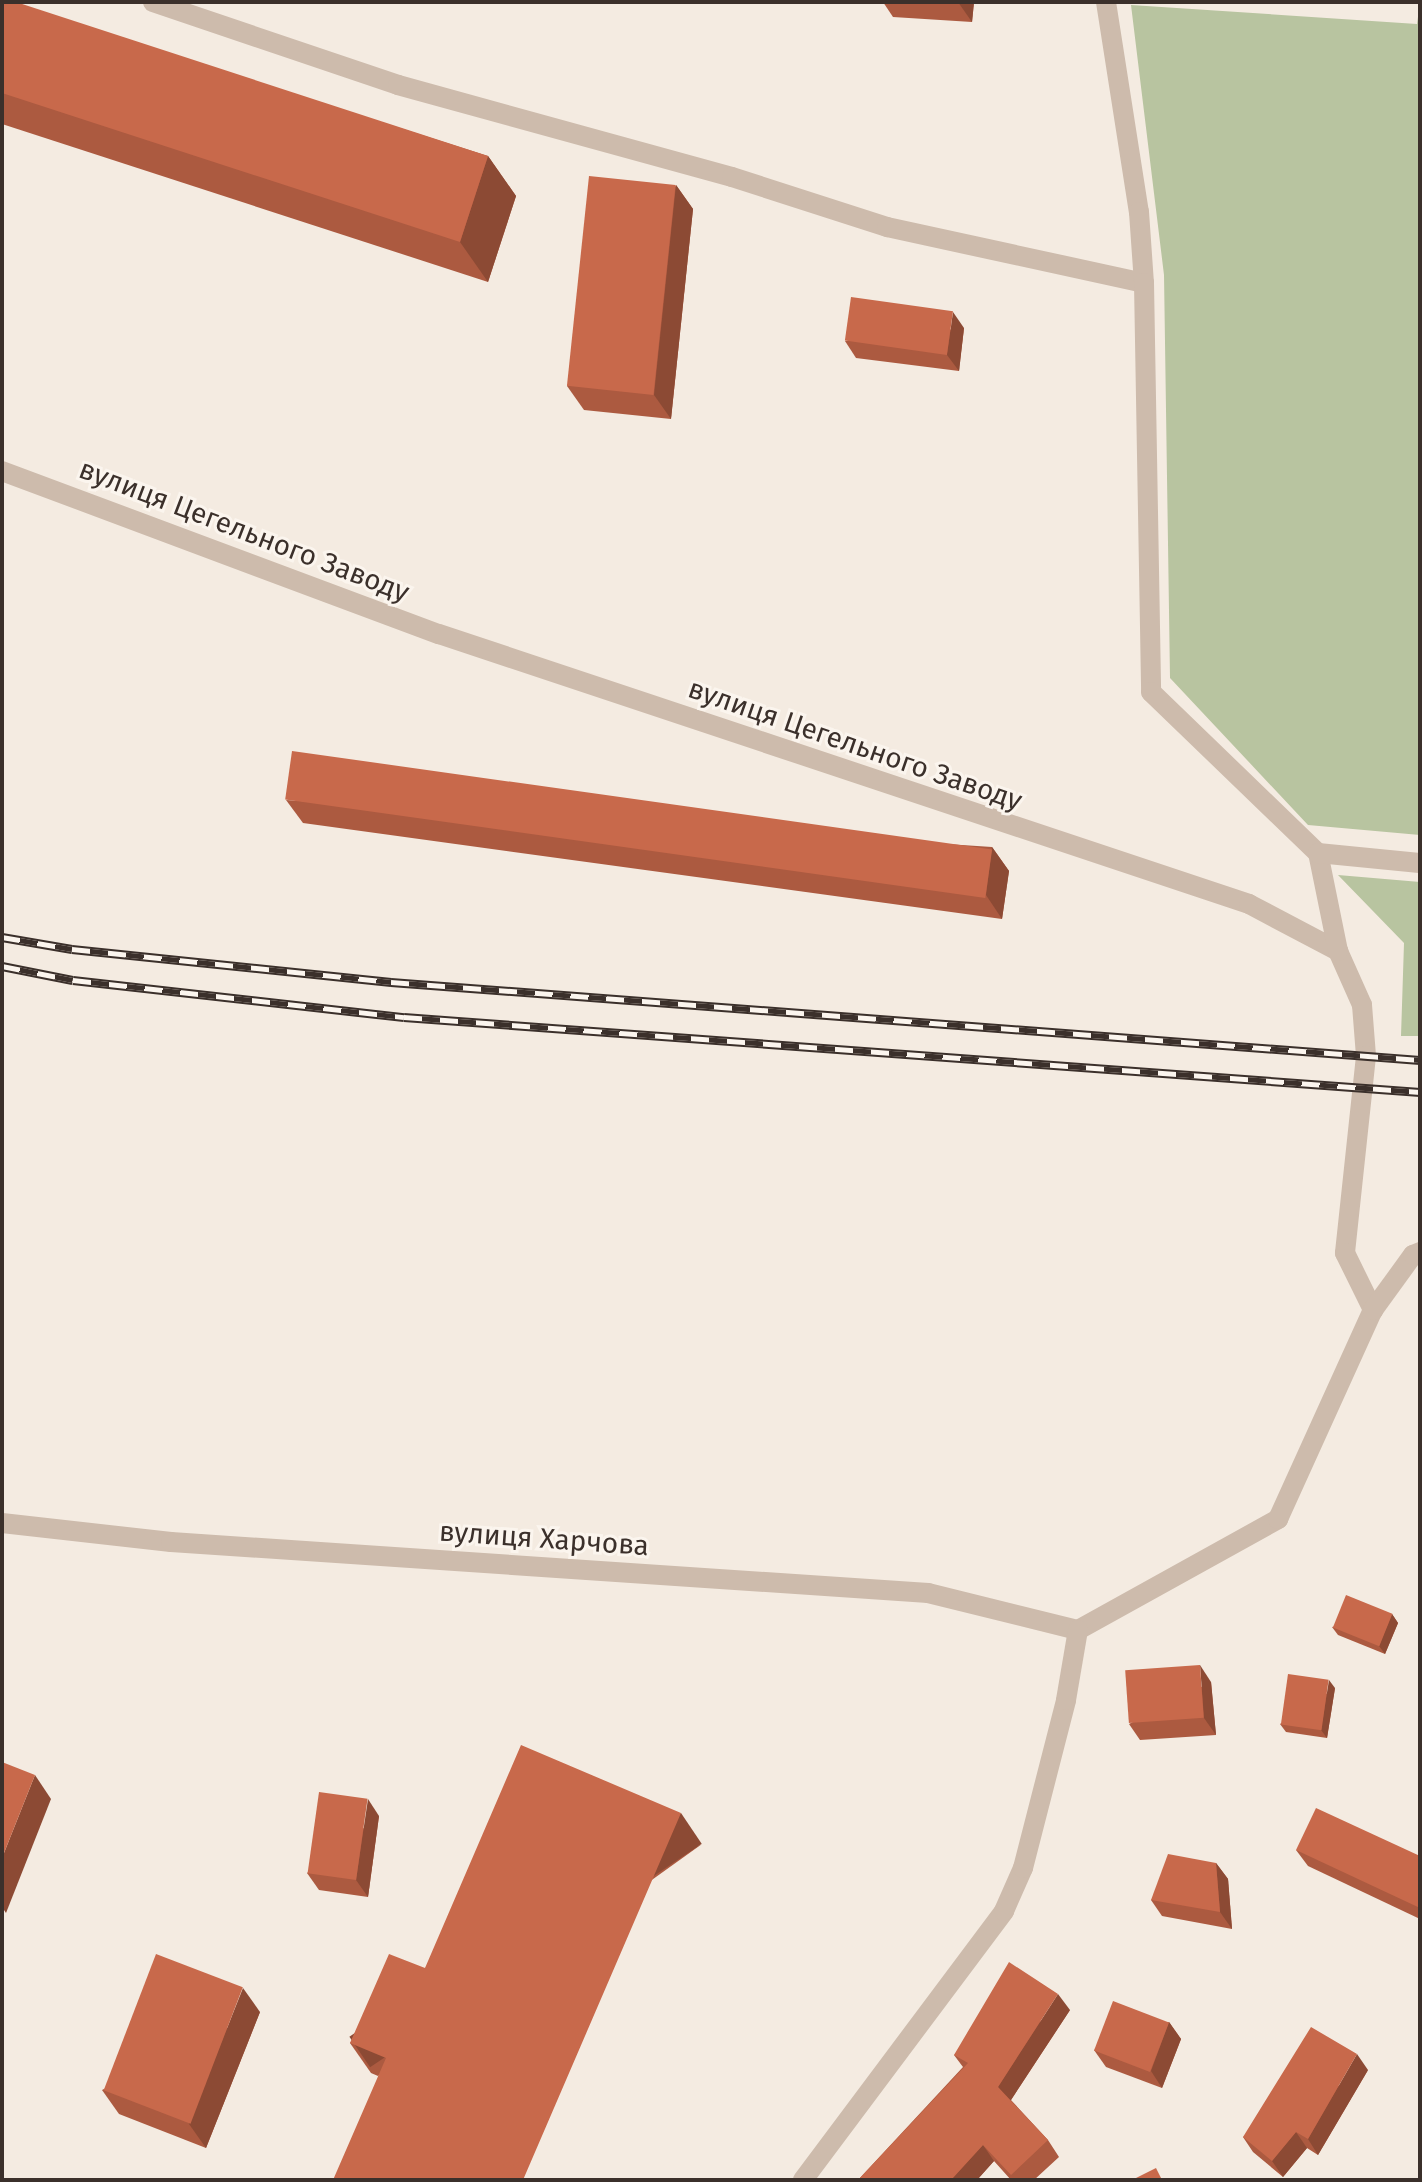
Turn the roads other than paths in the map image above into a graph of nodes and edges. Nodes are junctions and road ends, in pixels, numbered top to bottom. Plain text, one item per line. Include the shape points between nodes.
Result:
1 (153, 2) edge
2 (1106, 2) edge
3 (1144, 283) junction
4 (2, 471) edge
5 (1318, 853) junction
6 (1420, 863) edge
7 (1338, 951) junction
8 (1420, 1252) edge
9 (1373, 1310) junction
10 (2, 1523) edge
11 (1078, 1630) junction
12 (803, 2180) edge

1 - 3 street via 398,85 732,177 887,227
2 - 3 street via 1139,212
3 - 5 street via 1151,692
4 - 7 street, вулиця Цегельного Заводу via 439,634 1249,904
5 - 6 street
5 - 7 street
7 - 9 street via 1362,1005 1366,1056 1345,1253
8 - 9 street
9 - 11 street via 1278,1519
10 - 11 street, вулиця Харчова via 171,1542 928,1593
11 - 12 street via 1066,1700 1023,1868 1004,1911

